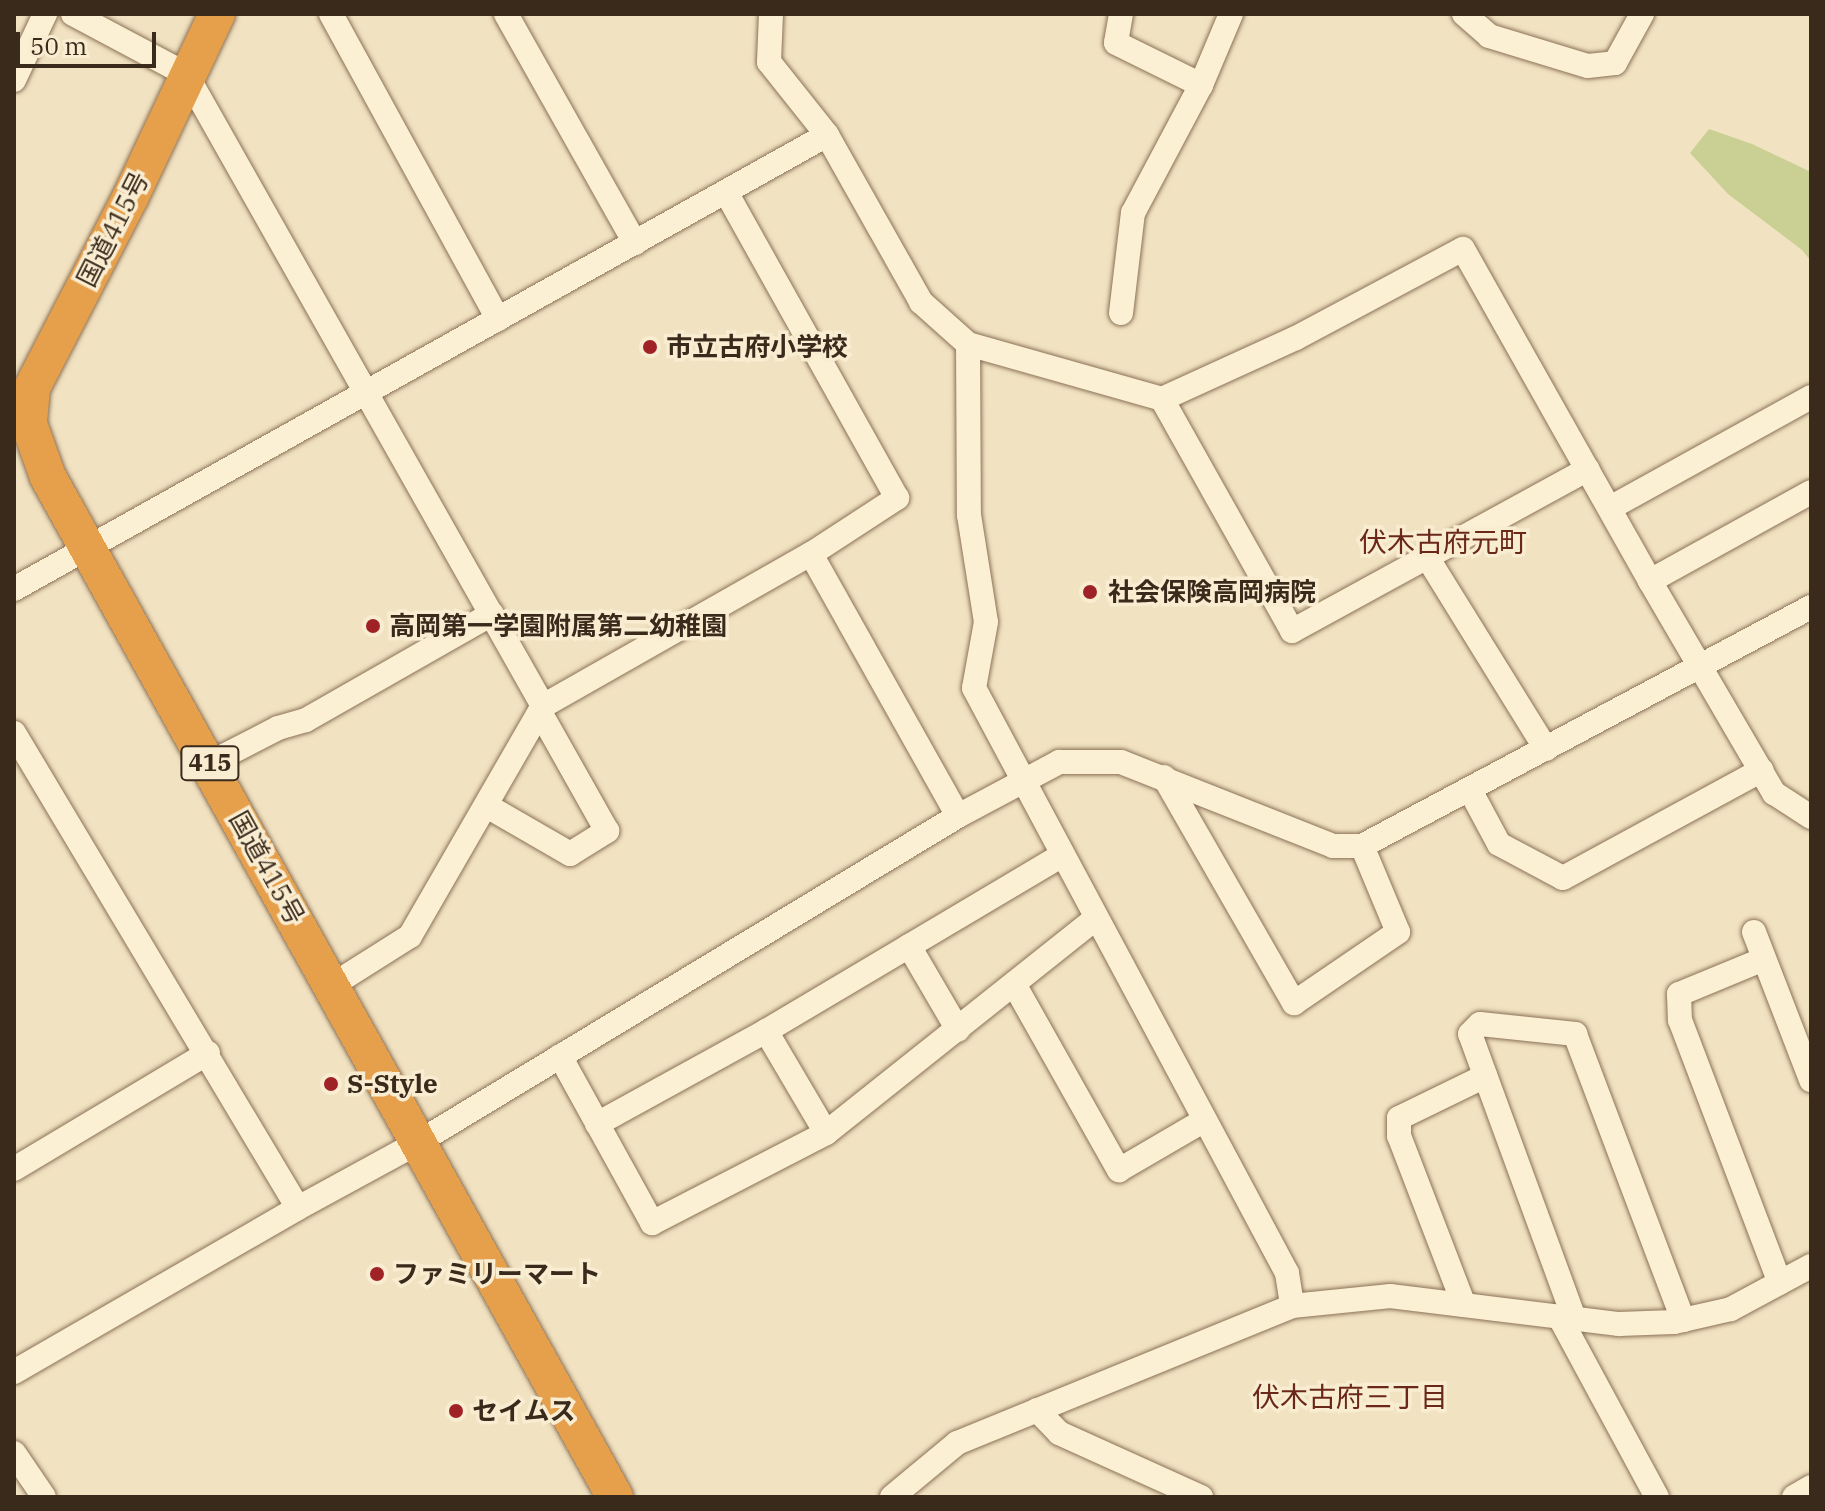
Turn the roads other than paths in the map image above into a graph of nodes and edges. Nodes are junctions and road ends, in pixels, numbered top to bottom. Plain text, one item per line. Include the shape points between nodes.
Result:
1 (45, 14) edge
2 (73, 14) edge
3 (217, 14) edge
4 (331, 14) edge
5 (506, 14) edge
6 (771, 14) edge
7 (1121, 14) edge
8 (1231, 14) edge
9 (1464, 14) edge
10 (1642, 14) edge
11 (186, 74) junction
12 (14, 80) edge
13 (1201, 85) junction
14 (827, 135) junction
15 (726, 192) junction
16 (635, 243) junction
17 (1121, 313) dead end
18 (498, 319) junction
19 (968, 344) junction
20 (23, 387) edge
21 (366, 392) junction
22 (1811, 397) edge
23 (1162, 399) junction
24 (1588, 469) junction
25 (1811, 492) edge
26 (1610, 508) junction
27 (90, 547) junction
28 (811, 554) junction
29 (1427, 557) junction
30 (1650, 581) junction
31 (14, 589) edge
32 (1811, 607) edge
33 (492, 614) junction
34 (1700, 665) junction
35 (541, 709) junction
36 (18, 748) edge
37 (1546, 749) junction
38 (211, 767) junction
39 (1762, 770) junction
40 (1164, 777) junction
41 (1022, 780) junction
42 (1470, 790) junction
43 (487, 806) junction
44 (958, 816) junction
45 (1811, 817) edge
46 (1362, 846) junction
47 (1063, 855) junction
48 (1096, 918) junction
49 (1754, 932) dead end
50 (909, 946) junction
51 (1764, 959) junction
52 (1014, 984) junction
53 (331, 986) junction
54 (958, 1030) junction
55 (766, 1031) junction
56 (208, 1053) junction
57 (560, 1056) junction
58 (1485, 1076) junction
59 (1811, 1080) edge
60 (1205, 1120) junction
61 (597, 1124) junction
62 (826, 1133) junction
63 (417, 1143) junction
64 (14, 1169) edge
65 (298, 1208) junction
66 (1811, 1266) edge
67 (1780, 1283) junction
68 (1464, 1305) junction
69 (1292, 1306) junction
70 (1566, 1317) junction
71 (1683, 1320) junction
72 (14, 1372) edge
73 (1037, 1410) junction
74 (14, 1453) edge
75 (1811, 1487) edge
76 (44, 1497) edge
77 (615, 1497) edge
78 (892, 1497) edge
79 (1201, 1497) edge
80 (1657, 1497) edge
81 (1794, 1497) edge

1 - 12 street
2 - 11 street
3 - 11 highway, 国道415号 / 415
4 - 18 street
5 - 16 street
6 - 14 street via 769,62
7 - 13 street via 1116,43
8 - 13 street
9 - 10 street via 1489,36 1588,66 1615,63
11 - 20 highway, 国道415号 / 415 via 131,196
11 - 21 street
13 - 17 street via 1133,213
14 - 15 street
14 - 19 street via 921,302
15 - 16 street
15 - 28 street via 897,498
16 - 18 street
18 - 21 street
19 - 23 street
19 - 41 street via 969,515 986,622 974,688
20 - 27 highway, 国道415号 / 415 via 29,424 48,477
21 - 27 street
21 - 33 street
22 - 26 street
23 - 24 street via 1296,338 1463,249
23 - 29 street via 1292,631
24 - 26 street
24 - 29 street
25 - 30 street
26 - 30 street
27 - 31 street
27 - 38 highway, 国道415号 / 415
28 - 35 street
28 - 44 street
29 - 37 street
30 - 34 street
32 - 34 street
33 - 35 street
33 - 38 street via 306,720 278,728
34 - 37 street
34 - 39 street
35 - 43 street
35 - 43 street via 607,831 570,854
36 - 56 street
37 - 42 street
38 - 53 highway, 国道415号 / 415
39 - 42 street via 1563,878 1499,844
39 - 45 street via 1774,793
40 - 41 street via 1121,762 1059,762
40 - 46 street via 1333,846
40 - 46 street via 1294,1003 1398,932
41 - 44 street
41 - 47 street
42 - 46 street
43 - 53 street via 410,936
44 - 57 street
47 - 48 street
47 - 50 street
48 - 52 street
48 - 60 street
49 - 51 street
50 - 54 street
50 - 55 street
51 - 59 street
51 - 67 street via 1679,994 1680,1020
52 - 54 street
52 - 60 street via 1119,1170
53 - 63 highway, 国道415号 / 415
54 - 62 street
55 - 61 street
55 - 62 street
56 - 64 street
56 - 65 street
57 - 61 street
57 - 63 street
58 - 68 street via 1399,1118 1399,1136
58 - 70 street
58 - 71 street via 1470,1034 1480,1024 1575,1034
60 - 69 street via 1287,1273
61 - 62 street via 652,1223
63 - 65 street
63 - 77 highway, 国道415号 / 415
65 - 72 street
66 - 67 street
67 - 71 street via 1731,1309
68 - 69 street via 1390,1296
68 - 70 street
69 - 73 street
70 - 71 street via 1619,1324
70 - 80 street
73 - 78 street via 957,1443
73 - 79 street via 1059,1433
74 - 76 street
75 - 81 street

